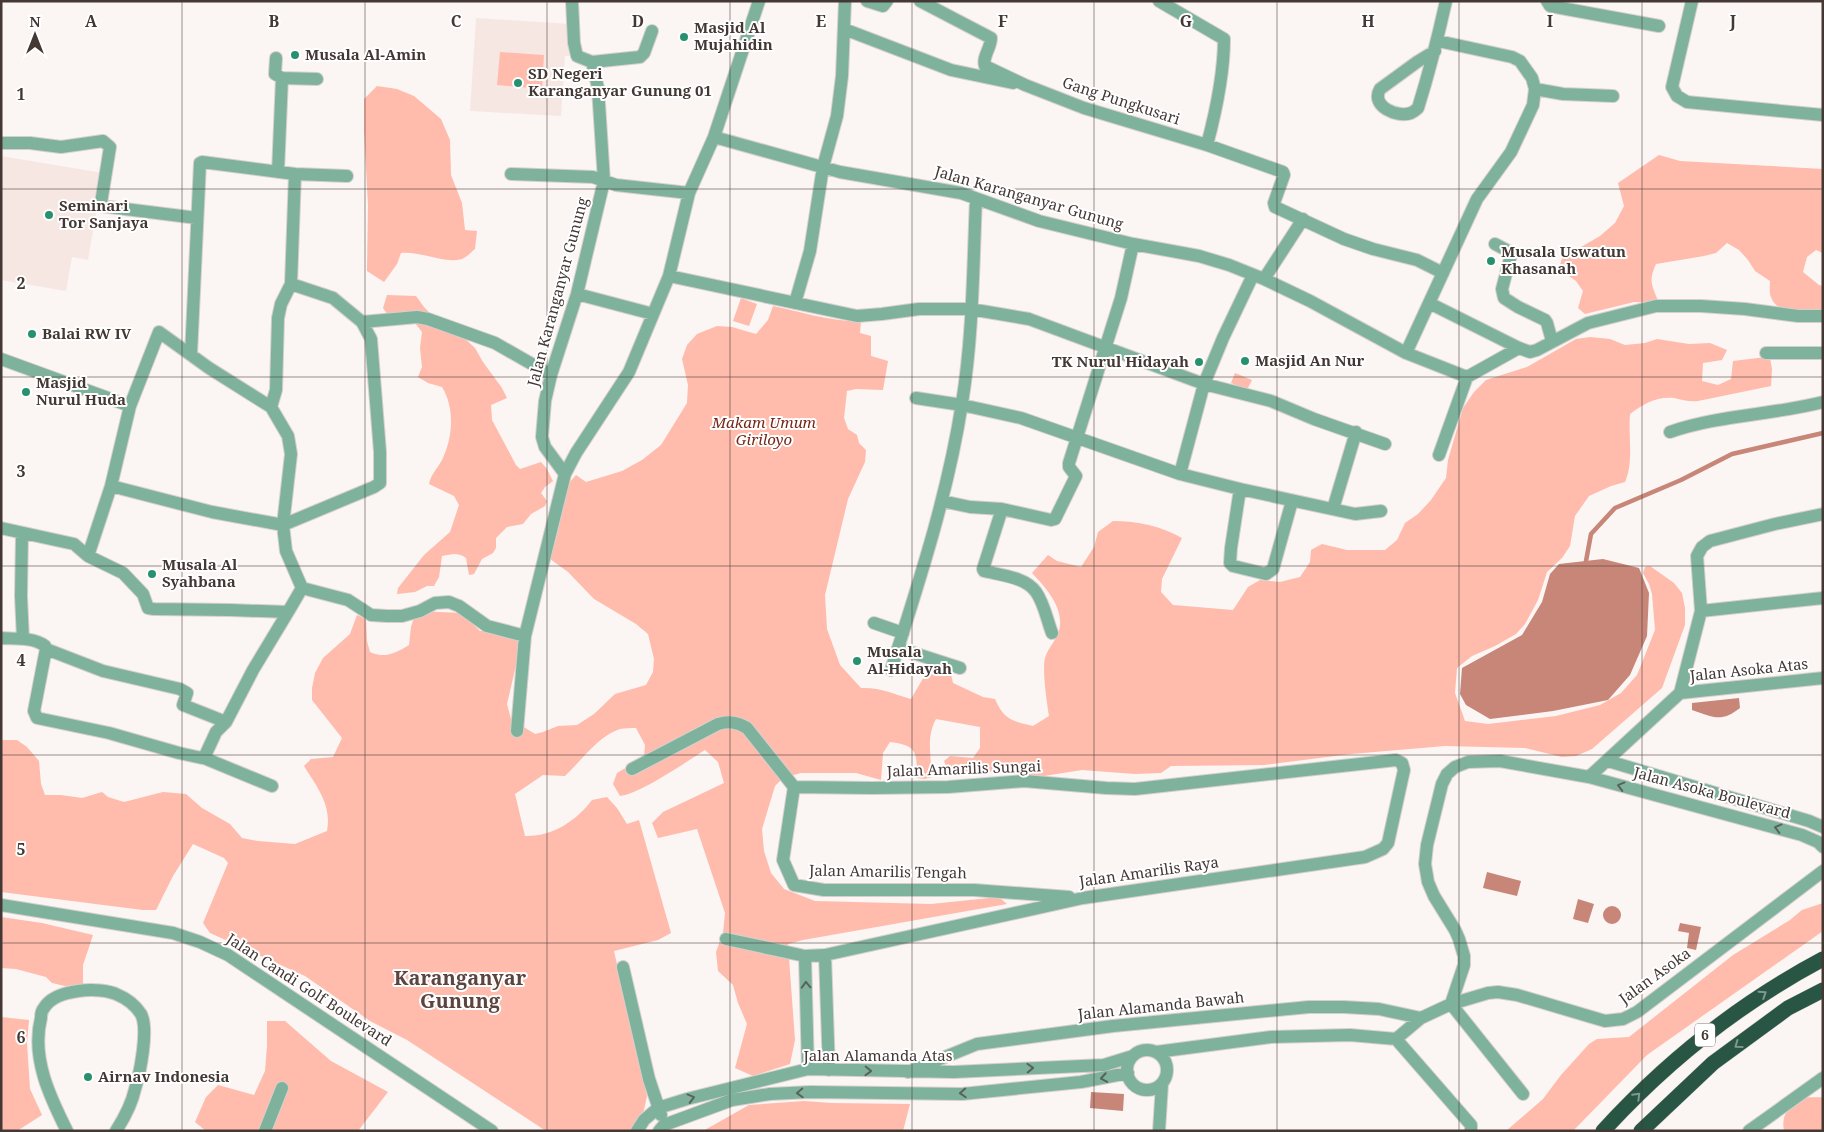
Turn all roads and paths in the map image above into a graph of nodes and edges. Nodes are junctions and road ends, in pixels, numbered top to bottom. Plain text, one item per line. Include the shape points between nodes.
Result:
1 (572, 1) edge
2 (759, 1) edge
3 (845, 1) edge
4 (867, 1) edge
5 (887, 1) edge
6 (920, 1) edge
7 (1159, 1) edge
8 (1446, 1) edge
9 (1547, 1) edge
10 (1692, 1) edge
11 (1658, 26) dead end
12 (844, 29) junction
13 (652, 31) dead end
14 (1436, 46) junction
15 (276, 58) dead end
16 (592, 62) junction
17 (282, 78) junction
18 (317, 79) dead end
19 (1025, 85) junction
20 (1535, 89) junction
21 (1613, 96) dead end
22 (1823, 115) edge
23 (714, 137) junction
24 (1, 144) edge
25 (1207, 145) junction
26 (823, 167) junction
27 (278, 172) junction
28 (295, 174) junction
29 (512, 174) dead end
30 (347, 176) dead end
31 (604, 181) junction
32 (689, 193) junction
33 (976, 199) junction
34 (197, 218) junction
35 (1303, 219) junction
36 (1133, 244) junction
37 (1495, 244) dead end
38 (1443, 273) junction
39 (669, 276) junction
40 (1259, 277) junction
41 (291, 284) junction
42 (577, 294) junction
43 (795, 302) junction
44 (1429, 303) junction
45 (970, 309) junction
46 (653, 314) junction
47 (1823, 316) edge
48 (362, 322) junction
49 (1552, 341) junction
50 (1104, 347) junction
51 (1518, 348) junction
52 (1406, 353) junction
53 (1766, 353) dead end
54 (1823, 353) edge
55 (191, 355) junction
56 (1, 359) edge
57 (551, 374) junction
58 (1467, 377) junction
59 (1204, 384) junction
60 (916, 398) dead end
61 (1823, 402) edge
62 (962, 405) junction
63 (130, 406) junction
64 (271, 407) junction
65 (1356, 432) junction
66 (1670, 432) dead end
67 (1076, 438) junction
68 (1385, 444) dead end
69 (1439, 455) dead end
70 (565, 474) junction
71 (1180, 474) junction
72 (111, 486) junction
73 (1240, 490) junction
74 (1292, 500) junction
75 (942, 501) junction
76 (1002, 509) junction
77 (1333, 509) junction
78 (1381, 511) dead end
79 (1823, 514) edge
80 (283, 525) junction
81 (1, 528) edge
82 (22, 533) junction
83 (88, 556) junction
84 (302, 588) junction
85 (1823, 598) edge
86 (1701, 611) junction
87 (288, 612) junction
88 (874, 623) dead end
89 (903, 633) junction
90 (1052, 633) dead end
91 (525, 636) junction
92 (1, 638) edge
93 (23, 639) junction
94 (898, 648) junction
95 (46, 650) junction
96 (960, 668) dead end
97 (891, 670) dead end
98 (1823, 678) edge
99 (1680, 693) junction
100 (226, 722) junction
101 (517, 731) dead end
102 (204, 758) junction
103 (1396, 760) joint
104 (1608, 761) junction
105 (632, 769) dead end
106 (1589, 777) junction
107 (272, 786) dead end
108 (794, 787) junction
109 (1823, 827) edge
110 (1823, 847) edge
111 (1823, 871) edge
112 (1042, 894) junction
113 (1083, 898) junction
114 (1, 905) edge
115 (1041, 907) junction
116 (726, 939) dead end
117 (825, 955) junction
118 (805, 956) junction
119 (1823, 959) edge
120 (623, 967) dead end
121 (1823, 990) edge
122 (1451, 1004) junction
123 (827, 1014) junction
124 (806, 1015) junction
125 (1421, 1018) junction
126 (1396, 1039) junction
127 (1156, 1052) junction
128 (1133, 1056) junction
129 (808, 1069) junction
130 (829, 1070) junction
131 (908, 1072) junction
132 (1128, 1073) junction
133 (1823, 1078) edge
134 (1162, 1084) junction
135 (282, 1088) dead end
136 (1523, 1094) dead end
137 (658, 1108) junction
138 (662, 1128) edge
139 (68, 1131) edge
140 (116, 1131) edge
141 (265, 1131) edge
142 (492, 1131) edge
143 (637, 1131) edge
144 (1159, 1131) edge
145 (1471, 1131) edge
146 (1603, 1131) edge
147 (1640, 1131) edge
148 (1749, 1131) edge

1 - 16 street via 577,56
2 - 23 street
3 - 12 street
4 - 5 street via 883,6
6 - 19 street via 991,38 985,66
7 - 25 street via 1224,40 1214,118
8 - 14 street
9 - 11 street via 1550,6
10 - 22 street via 1672,87 1677,96 1687,102
12 - 19 street via 951,70
12 - 26 street via 837,116
13 - 16 street via 640,57
14 - 14 street via 1418,108 1405,114 1382,106 1377,99 1380,89
14 - 20 street via 1512,57 1526,68
15 - 17 street via 274,74
16 - 31 street, Jalan Karanganyar Gunung via 598,88
17 - 18 street
17 - 27 street
19 - 25 street, Gang Pungkusari via 1084,108
20 - 21 street
20 - 38 street via 1533,105 1511,152 1477,199
23 - 26 street, Jalan Karanganyar Gunung
23 - 32 street
24 - 34 street via 61,147 103,141 110,147 102,206
25 - 35 street, Gang Pungkusari via 1283,172 1274,206
26 - 33 street, Jalan Karanganyar Gunung
26 - 43 street via 810,252
27 - 28 street
27 - 34 street via 200,163
28 - 30 street
28 - 41 street
29 - 31 street via 593,176
31 - 32 street
31 - 42 street, Jalan Karanganyar Gunung
32 - 39 street
33 - 36 street, Jalan Karanganyar Gunung via 1039,221
33 - 45 street
34 - 55 street
35 - 38 street via 1344,239 1417,260
35 - 40 street
36 - 40 street, Jalan Karanganyar Gunung via 1199,256
36 - 50 street via 1121,298
37 - 49 street via 1511,255 1502,289 1504,298 1545,320
38 - 44 street
39 - 43 street
39 - 46 street
40 - 52 street, Jalan Karanganyar Gunung
40 - 59 street via 1223,338
41 - 48 street via 333,298
41 - 64 street via 278,318 276,390
42 - 46 street
42 - 57 street, Jalan Karanganyar Gunung
43 - 45 street via 857,316 919,309
44 - 51 street
44 - 52 street
45 - 50 street via 1029,319
45 - 62 street
46 - 70 street via 629,372
47 - 49 street via 1701,306 1656,306 1588,323
48 - 57 street via 428,319 495,343
48 - 80 street via 371,339 373,352 381,480 374,487
49 - 51 street via 1534,351
50 - 59 street
50 - 67 street
51 - 58 street
52 - 58 street, Jalan Karanganyar Gunung
53 - 54 street
55 - 63 street via 159,332
55 - 64 street
56 - 63 street
57 - 70 street, Jalan Karanganyar Gunung via 542,437
58 - 69 street
59 - 65 street via 1271,401
59 - 71 street
60 - 62 street
61 - 66 street via 1705,422
62 - 67 street via 1021,418
62 - 75 street
63 - 72 street
64 - 80 street via 290,444
65 - 68 street
65 - 77 street
67 - 71 street
67 - 76 street via 1069,465 1076,476 1055,519
70 - 91 street
71 - 73 street
72 - 80 street via 212,512
72 - 83 street
73 - 74 street
73 - 74 street via 1230,563 1266,574 1273,569
74 - 77 street
75 - 76 street
75 - 89 street
76 - 90 street via 983,569 1030,586 1038,596
77 - 78 street via 1355,514
79 - 86 street via 1710,541 1702,547 1697,556
80 - 84 street via 286,551
81 - 82 street
82 - 83 street via 70,543
82 - 93 street
83 - 87 street via 123,573 143,594 148,608
84 - 87 street
84 - 91 street via 348,600 371,615 402,616 436,603 448,602 490,627
85 - 86 street
86 - 99 street
87 - 100 street
88 - 89 street
89 - 94 street
91 - 101 street
92 - 93 street
93 - 95 street via 44,644
94 - 96 street
94 - 97 street
95 - 100 street via 104,671 180,689 187,693 183,705
95 - 102 street via 34,711 37,718
98 - 99 street, Jalan Asoka Atas
99 - 104 street
100 - 102 street via 216,732
102 - 107 street
103 - 108 street, Jalan Amarilis Sungai via 1135,789 1024,781 948,787
103 - 113 street, Jalan Amarilis Raya via 1402,763 1404,770 1388,843 1371,855
104 - 106 street
104 - 109 street, Jalan Asoka Boulevard
105 - 108 street via 718,724 739,723 747,728
110 -> 106 street, Jalan Asoka Boulevard via 1802,835
106 - 122 street via 1500,761 1468,762 1447,774 1427,845 1425,864 1428,882 1459,938 1464,956
108 - 112 street, Jalan Amarilis Tengah via 782,860 794,885 824,890 974,890
111 - 122 street, Jalan Asoka via 1623,1019 1605,1021 1498,992
112 - 113 street, Jalan Amarilis Tengah
112 - 115 street
113 - 115 street, Jalan Amarilis Raya
114 - 142 street, Jalan Candi Golf Boulevard via 173,933 200,942 228,955
115 - 117 street, Jalan Amarilis Raya
116 - 118 street, Jalan Amarilis Raya
117 - 118 street, Jalan Amarilis Raya
117 - 123 street
124 -> 118 street
146 -> 119 highway, 6 via 1646,1087 1722,1022 1778,984
120 - 137 street
121 -> 147 highway, 6 via 1788,1008 1713,1063
122 - 125 street
122 - 136 street
123 - 124 street
123 - 130 street
124 - 129 street
125 - 126 street
125 - 131 street, Jalan Alamanda Bawah via 1379,1008 1344,1006 1113,1026 977,1044
126 - 127 street via 1350,1035 1271,1037
126 - 145 street via 1471,1125
127 - 128 street via 1144,1051
127 - 134 street via 1167,1067
131 -> 128 street, Jalan Alamanda Atas via 1070,1068
128 - 132 street
129 - 130 street, Jalan Alamanda Atas
137 -> 129 street, Jalan Alamanda Atas
130 -> 131 street, Jalan Alamanda Atas
132 - 134 street via 1138,1088 1150,1090
132 -> 138 street via 1081,1082 962,1094 770,1094 732,1100
133 - 148 street
134 - 144 street
135 - 141 street
137 - 138 street
137 - 143 street, Jalan Alamanda Atas
139 - 140 street via 41,1071 38,1040 43,1008 51,1000 79,990 105,990 131,1002 142,1016 144,1030 135,1091

